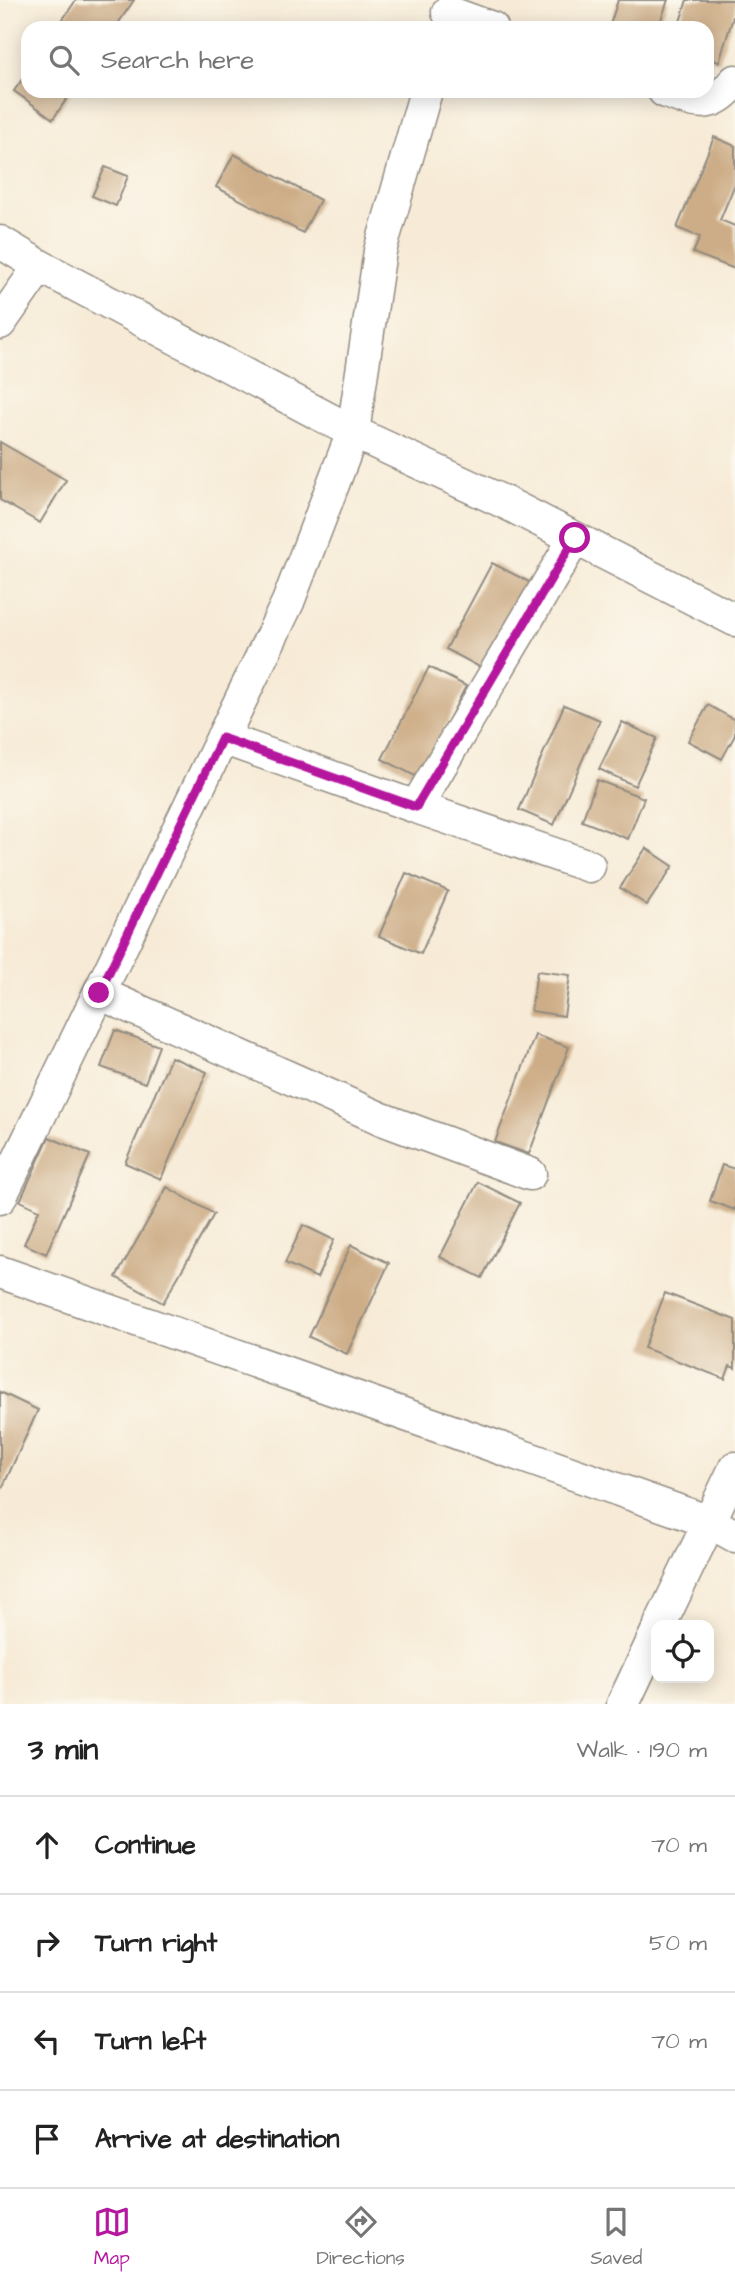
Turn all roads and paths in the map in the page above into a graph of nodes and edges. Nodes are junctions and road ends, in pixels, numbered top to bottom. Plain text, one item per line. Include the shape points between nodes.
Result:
1 (448, 13) edge
2 (471, 21) edge
3 (735, 81) edge
4 (424, 98) edge
5 (688, 98) edge
6 (0, 242) edge
7 (40, 266) junction
8 (0, 323) edge
9 (353, 432) junction
10 (575, 538) junction
11 (735, 620) edge
12 (222, 738) junction
13 (416, 807) junction
14 (589, 866) dead end
15 (99, 993) junction
16 (530, 1174) dead end
17 (0, 1198) edge
18 (0, 1272) edge
19 (735, 1468) edge
20 (722, 1529) edge
21 (663, 1620) edge
22 (651, 1644) edge
23 (622, 1704) edge

1 - 2 street
3 - 5 street via 723,96 705,103
4 - 9 street via 380,251
6 - 7 street
7 - 8 street
7 - 9 street
9 - 10 street
9 - 12 street via 288,602
10 - 11 street
10 - 13 street
12 - 13 street
12 - 15 street
13 - 14 street
15 - 16 street via 382,1119
15 - 17 street
18 - 20 street
19 - 20 street
20 - 21 street
22 - 23 street

